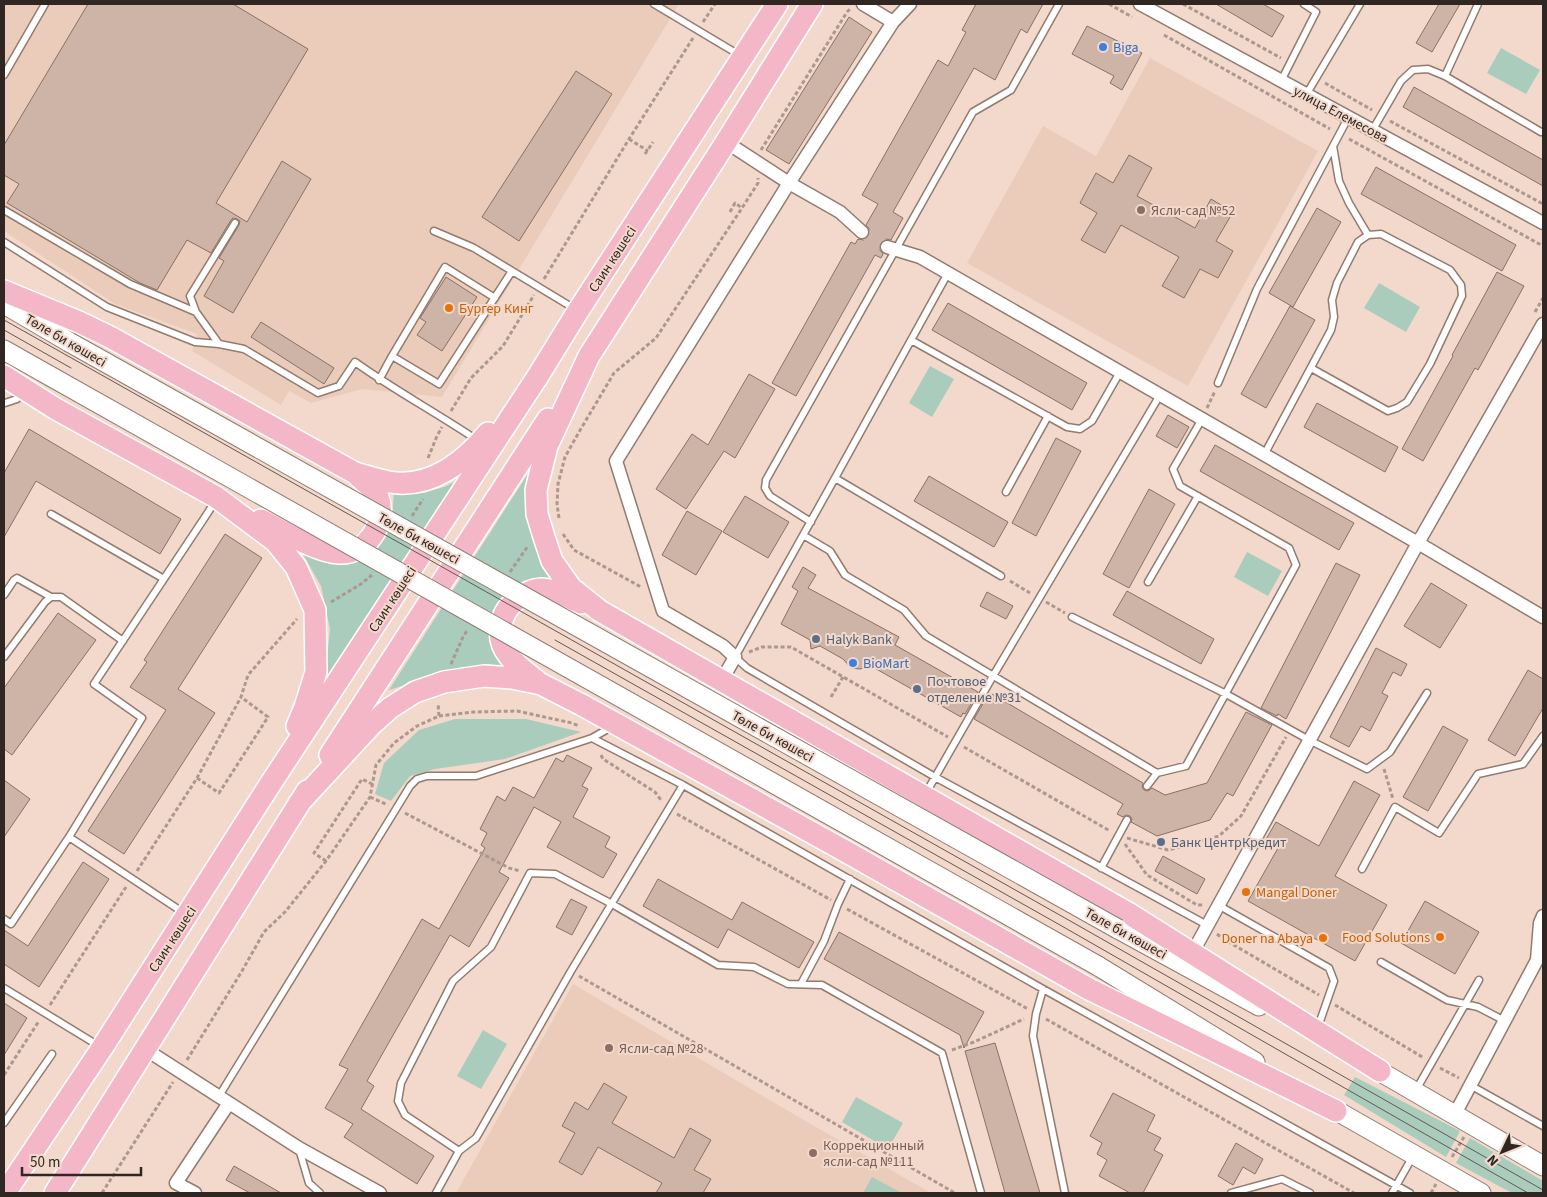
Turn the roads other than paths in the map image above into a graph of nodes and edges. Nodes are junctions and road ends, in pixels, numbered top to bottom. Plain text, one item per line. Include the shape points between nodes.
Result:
1 (45, 4) edge
2 (654, 4) edge
3 (777, 4) edge
4 (812, 4) edge
5 (822, 4) edge
6 (862, 4) edge
7 (910, 4) edge
8 (1059, 4) edge
9 (1140, 4) edge
10 (1304, 4) edge
11 (1360, 4) edge
12 (1478, 4) edge
13 (893, 22) junction
14 (742, 56) junction
15 (779, 56) junction
16 (4, 75) edge
17 (1445, 76) junction
18 (1280, 81) junction
19 (1306, 95) junction
20 (1348, 118) junction
21 (1372, 131) junction
22 (1543, 132) edge
23 (726, 142) junction
24 (1332, 146) junction
25 (789, 183) junction
26 (4, 210) edge
27 (235, 223) dead end
28 (1543, 223) edge
29 (434, 231) dead end
30 (862, 232) tunnel mouth
31 (1368, 235) junction
32 (4, 242) edge
33 (892, 249) junction
34 (512, 271) junction
35 (948, 272) junction
36 (4, 292) edge
37 (495, 298) junction
38 (4, 304) edge
39 (578, 311) junction
40 (196, 312) junction
41 (1543, 324) edge
42 (911, 340) junction
43 (219, 344) junction
44 (4, 350) edge
45 (392, 356) junction
46 (589, 356) junction
47 (1311, 368) junction
48 (1120, 372) junction
49 (4, 376) edge
50 (538, 376) junction
51 (379, 380) junction
52 (1218, 383) road end
53 (23, 388) junction
54 (1160, 395) junction
55 (5, 403) edge
56 (1048, 416) junction
57 (1202, 419) junction
58 (480, 443) junction
59 (1264, 455) junction
60 (355, 473) junction
61 (835, 478) junction
62 (1006, 492) dead end
63 (1198, 496) junction
64 (216, 497) junction
65 (51, 514) dead end
66 (811, 522) junction
67 (803, 535) junction
68 (1418, 543) junction
69 (1002, 576) dead end
70 (164, 579) junction
71 (1148, 582) dead end
72 (4, 595) edge
73 (51, 597) junction
74 (600, 611) junction
75 (1543, 616) edge
76 (1072, 617) dead end
77 (123, 641) junction
78 (4, 656) edge
79 (735, 657) junction
80 (993, 676) junction
81 (722, 680) junction
82 (541, 684) junction
83 (1427, 693) dead end
84 (1226, 694) junction
85 (616, 724) junction
86 (1543, 736) edge
87 (592, 738) junction
88 (1309, 740) junction
89 (1157, 773) junction
90 (935, 777) junction
91 (683, 785) junction
92 (269, 786) junction
93 (1147, 786) dead end
94 (924, 796) junction
95 (299, 803) junction
96 (1127, 820) dead end
97 (69, 837) junction
98 (1101, 868) junction
99 (1362, 869) dead end
100 (850, 879) junction
101 (612, 904) junction
102 (1218, 905) junction
103 (187, 915) junction
104 (1543, 916) edge
105 (4, 919) edge
106 (1207, 925) junction
107 (1189, 959) junction
108 (1381, 962) dead end
109 (1479, 980) dead end
110 (802, 984) junction
111 (4, 988) edge
112 (1042, 989) junction
113 (1465, 1005) junction
114 (1505, 1021) junction
115 (1316, 1030) junction
116 (102, 1048) junction
117 (146, 1049) junction
118 (52, 1054) dead end
119 (1380, 1071) junction
120 (1470, 1085) junction
121 (1416, 1091) junction
122 (224, 1100) junction
123 (1336, 1111) junction
124 (1455, 1114) junction
125 (4, 1123) edge
126 (1543, 1126) edge
127 (299, 1148) junction
128 (459, 1151) junction
129 (1414, 1155) junction
130 (1543, 1166) edge
131 (1396, 1186) junction
132 (5, 1193) edge
133 (55, 1193) edge
134 (195, 1193) edge
135 (320, 1193) edge
136 (380, 1193) edge
137 (436, 1193) edge
138 (981, 1193) edge
139 (1066, 1193) edge
140 (1231, 1193) edge
141 (1310, 1193) edge
142 (1392, 1193) edge
143 (1410, 1193) edge
144 (1481, 1193) edge

1 - 16 lane
2 - 14 lane
3 - 14 main road, Саин көшесі
4 - 15 main road
5 - 15 main road
6 - 13 street
7 - 13 street
8 - 33 lane via 1011,90 973,112
9 - 18 street, улица Елемесова
10 - 18 lane via 1316,12
11 - 19 lane
12 - 17 lane
13 - 25 street
14 - 39 main road, Саин көшесі
15 - 23 main road
17 - 21 lane via 1428,69 1413,70 1401,81
17 - 22 lane
18 - 19 street, улица Елемесова
19 - 20 street, улица Елемесова
20 - 21 street, улица Елемесова
20 - 24 lane
21 - 28 street, улица Елемесова
23 - 25 street
23 - 46 main road
24 - 31 lane via 1339,181
24 - 52 lane via 1257,289
25 - 30 street via 840,212
25 - 79 street via 616,461 662,611 723,646
26 - 40 lane via 130,284
27 - 40 lane via 190,296
29 - 34 lane via 474,248
31 - 47 lane via 1358,242 1337,283 1332,300 1334,317 1331,330
31 - 47 lane via 1381,234 1450,270 1461,285 1462,296 1430,364 1407,402 1397,408 1388,411
32 - 43 lane via 106,307 194,342
33 - 35 street via 920,257
33 - 66 lane via 766,480 765,488 770,496
34 - 37 lane
34 - 39 lane
35 - 42 lane
35 - 48 street
36 - 60 main road via 110,337
37 - 45 lane via 439,384
37 - 45 lane via 444,267
38 - 107 main road, Төле би көшесі, bridge via 1118,929
39 - 50 main road, Саин көшесі
40 - 43 lane
41 - 68 street
42 - 56 lane
42 - 61 lane
43 - 51 lane via 244,349 318,393 339,386 354,362
44 - 123 main road, bridge via 1098,966
45 - 51 lane
46 - 74 main road via 547,446 536,490 537,514 552,561 571,588
46 - 95 main road
47 - 59 lane
48 - 54 street
48 - 56 lane via 1092,422 1080,429 1067,427
49 - 53 main road
50 - 58 main road
50 - 92 main road, Саин көшесі
51 - 58 lane
53 - 55 lane via 17,399
53 - 64 main road
54 - 57 street
54 - 80 lane
56 - 62 lane
57 - 59 street
57 - 63 lane via 1173,469 1180,486
58 - 60 main road via 463,459 428,479 390,482
59 - 68 street
60 - 64 main road via 377,495 381,509 378,525 368,542 355,551 339,554 322,550
61 - 66 lane
61 - 69 lane
63 - 71 lane
63 - 84 lane via 1289,548 1296,565
64 - 70 lane
64 - 92 main road via 275,541 296,567 315,610 316,672 305,707
65 - 70 lane
66 - 67 lane
67 - 79 lane
67 - 80 lane via 830,551 845,576 904,610 926,636
68 - 75 street
68 - 88 street
70 - 77 lane
72 - 73 lane via 17,578
73 - 77 lane via 61,598
73 - 78 lane
74 - 81 main road
74 - 82 main road via 556,592 540,589 523,594 510,605 502,619 499,634 505,651
76 - 84 lane
77 - 97 lane via 94,684 142,718
79 - 81 street
79 - 90 lane via 747,668
80 - 89 lane
80 - 90 lane
81 - 94 main road
82 - 85 main road
82 - 95 main road via 484,676 444,682 415,692 371,725
83 - 88 lane via 1390,752 1367,769
84 - 88 lane
84 - 89 lane via 1186,766
85 - 87 lane
85 - 123 main road via 1089,989
86 - 99 lane via 1524,764 1478,774 1439,833 1395,807
87 - 91 lane
87 - 122 lane via 476,776 417,779 396,809
88 - 102 street
89 - 93 lane
90 - 94 lane
90 - 98 lane
91 - 100 lane
91 - 101 lane
92 - 103 main road, Саин көшесі
94 - 107 main road via 1128,913
95 - 117 main road
96 - 98 lane
97 - 103 lane
97 - 105 lane via 11,924
98 - 106 lane
100 - 110 lane
100 - 112 lane
101 - 110 lane via 718,965 754,967 788,984
101 - 128 lane via 476,1138
101 - 128 lane via 555,874 530,873 491,946 453,981 402,1083 398,1101 405,1115
102 - 106 street
102 - 115 lane via 1329,968 1334,980
103 - 116 main road, Саин көшесі
104 - 114 street via 1537,960
106 - 107 street
107 - 115 main road
107 - 119 main road, Төле би көшесі
108 - 113 lane via 1447,1000
109 - 113 lane
110 - 138 lane via 822,985 942,1053
111 - 116 lane
112 - 131 lane
112 - 139 lane via 1033,1036
113 - 114 lane via 1478,1007
113 - 121 lane
114 - 120 street
115 - 119 main road
116 - 132 main road, Саин көшесі
117 - 122 street
117 - 133 main road
118 - 125 lane
119 - 121 main road, Төле би көшесі
120 - 124 street
120 - 126 lane
121 - 124 main road, Төле би көшесі
122 - 127 street
122 - 134 street via 176,1183
123 - 129 main road
124 - 130 main road, Төле би көшесі
127 - 135 lane via 309,1184
127 - 136 street
128 - 137 lane
129 - 131 lane
129 - 144 main road
131 - 142 lane
131 - 143 lane
140 - 141 lane via 1282,1180

